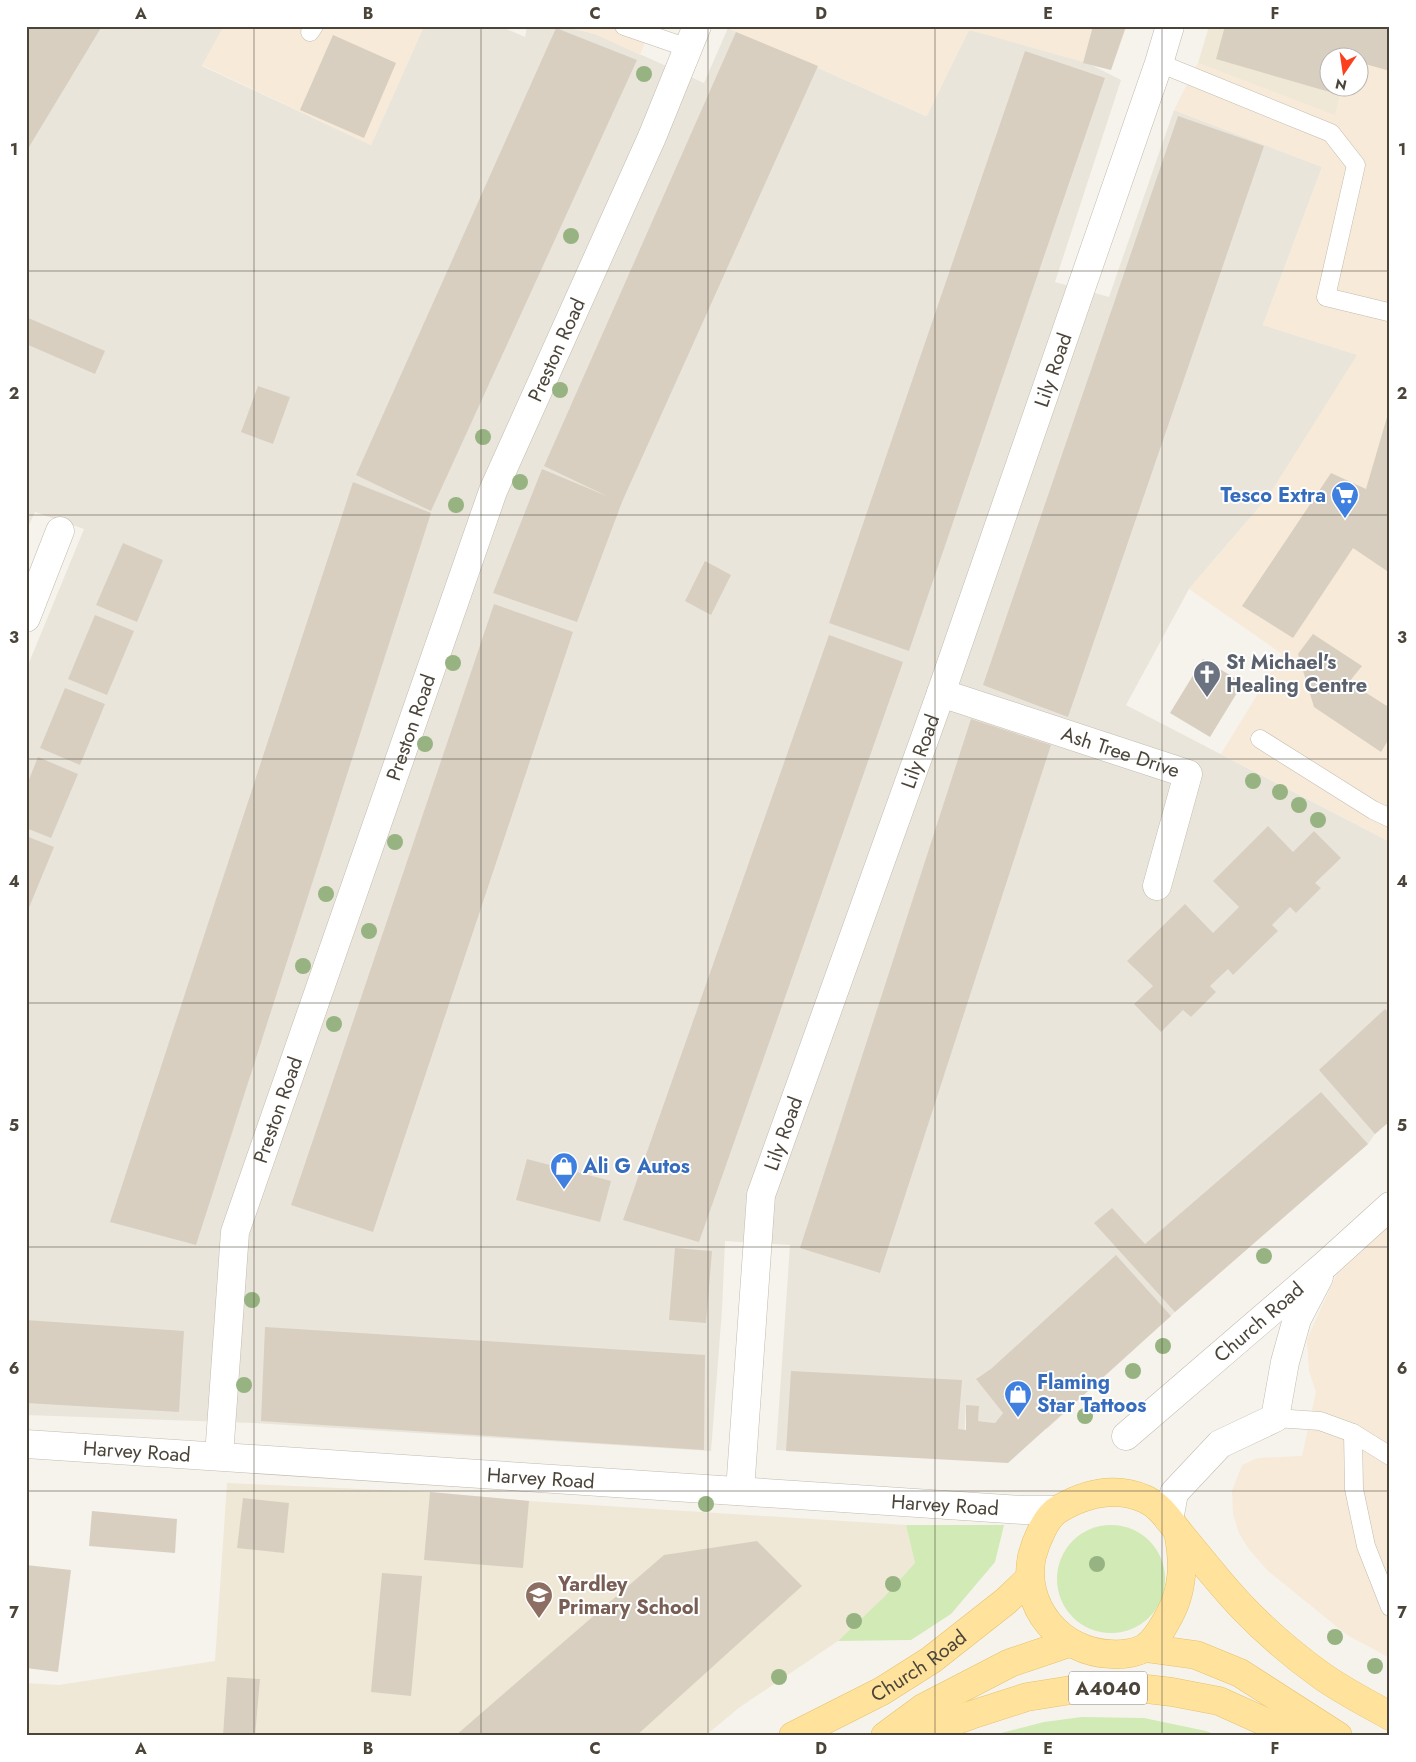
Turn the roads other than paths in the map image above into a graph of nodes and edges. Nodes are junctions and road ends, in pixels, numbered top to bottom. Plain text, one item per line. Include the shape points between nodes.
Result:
1 (624, 26) edge
2 (1170, 26) edge
3 (693, 37) edge
4 (1159, 63) junction
5 (1388, 312) dead end
6 (60, 532) dead end
7 (26, 618) edge
8 (941, 693) junction
9 (1260, 739) dead end
10 (1390, 818) edge
11 (1157, 886) dead end
12 (1390, 1206) edge
13 (1326, 1264) junction
14 (1275, 1418) junction
15 (1353, 1433) junction
16 (1126, 1436) dead end
17 (26, 1444) edge
18 (219, 1456) junction
19 (1390, 1456) edge
20 (740, 1491) junction
21 (1056, 1510) junction
22 (1174, 1526) junction
23 (1030, 1578) junction
24 (1390, 1608) edge
25 (1069, 1643) junction
26 (1145, 1648) junction
27 (971, 1714) junction
28 (1390, 1716) edge
29 (793, 1736) edge
30 (885, 1736) edge
31 (919, 1736) edge
32 (952, 1736) edge
33 (1297, 1736) edge
34 (1338, 1736) edge

1 - 3 lane
2 - 4 street, Lily Road
3 - 18 street, Preston Road via 652,137 493,491 235,1232
4 - 5 lane via 1331,133 1356,166 1326,297
4 - 8 street, Lily Road
6 - 7 street
8 - 11 street, Ash Tree Drive via 1188,774
8 - 20 street, Lily Road via 761,1194
9 - 10 lane via 1372,810
12 - 13 street, Church Road
13 - 14 street via 1297,1319
13 - 16 street, Church Road
14 - 15 lane via 1320,1421
14 - 22 street via 1220,1444 1174,1493
15 - 19 lane
15 - 24 lane via 1354,1489 1366,1546
17 - 18 street, Harvey Road
18 - 20 street, Harvey Road
20 - 21 street, Harvey Road
21 - 22 main road, A4040 via 1087,1495 1123,1492 1154,1503
21 - 23 main road, A4040 via 1035,1546
22 - 26 main road, A4040 via 1183,1554 1176,1603 1157,1635
22 - 28 main road, A4040 via 1242,1607 1286,1648 1324,1677
23 - 25 main road, A4040 via 1041,1614
23 - 29 main road, Church Road via 990,1614 882,1692
25 - 26 main road, A4040 via 1090,1652 1118,1655
25 - 30 main road, Church Road / A4040 via 1010,1663 923,1708
26 - 34 main road, A4040 via 1196,1655 1240,1673
27 - 31 main road, A4040
27 - 32 lane
27 - 33 main road, A4040 via 1027,1697 1071,1690 1130,1687 1218,1701

